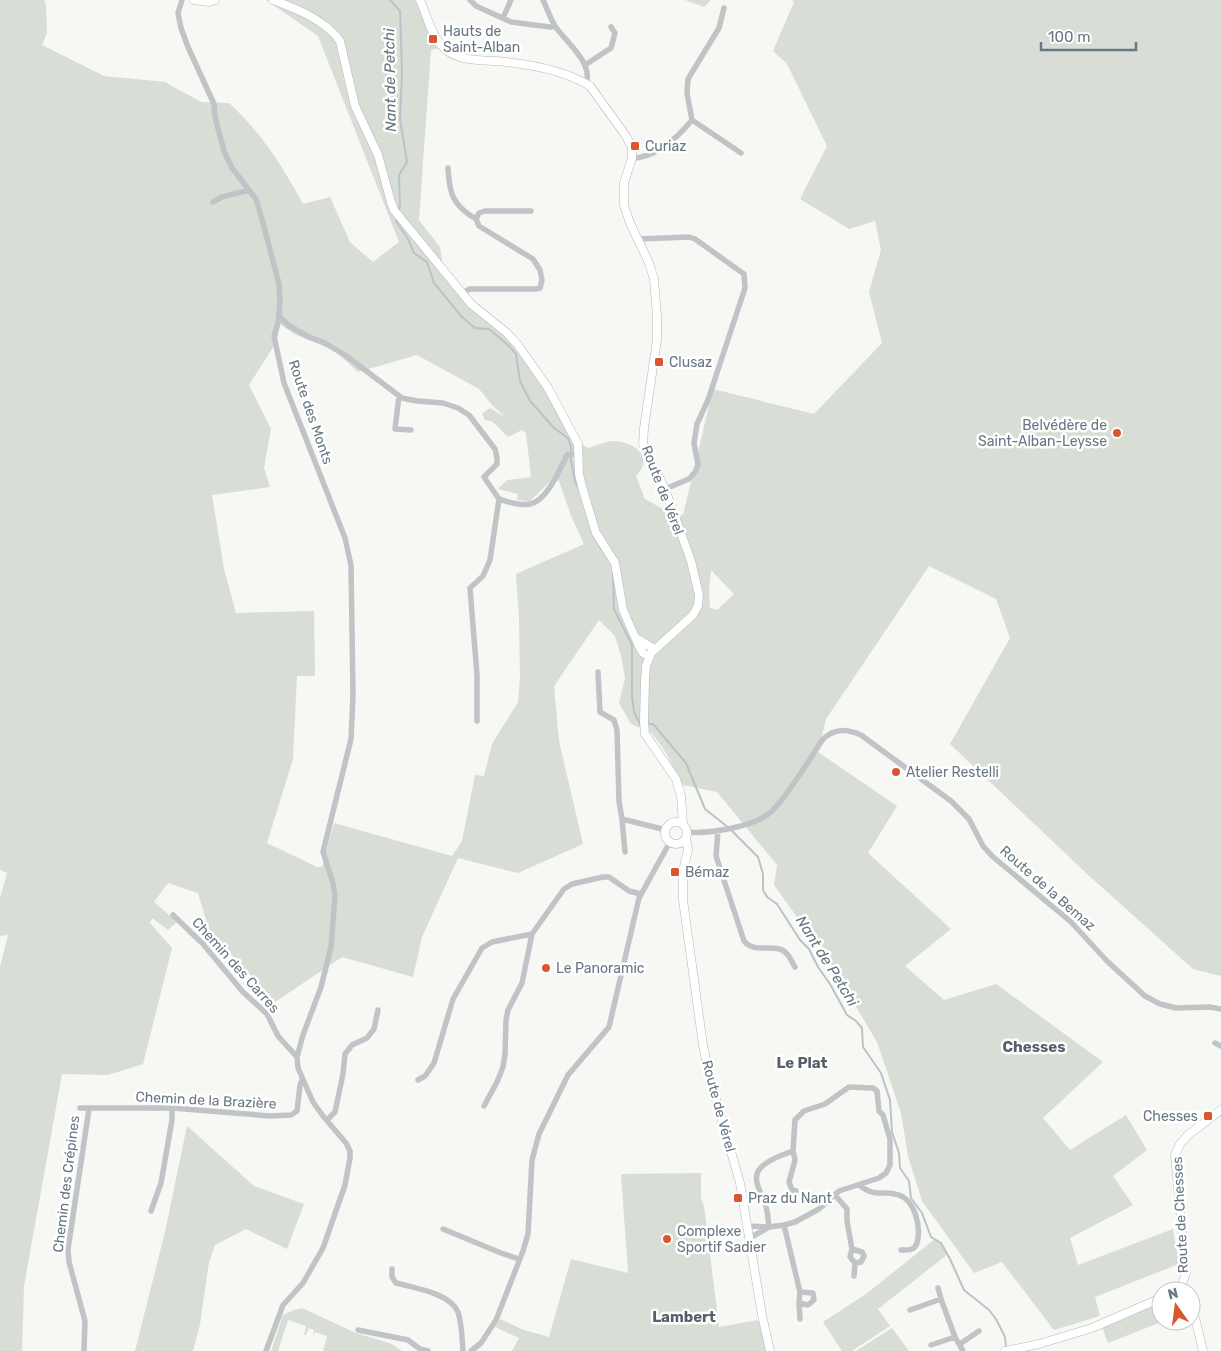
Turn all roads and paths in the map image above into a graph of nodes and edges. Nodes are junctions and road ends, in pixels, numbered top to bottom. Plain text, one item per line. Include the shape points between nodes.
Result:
1 (182, 0) edge
2 (194, 0) edge
3 (215, 0) edge
4 (273, 0) edge
5 (420, 0) edge
6 (470, 0) edge
7 (511, 0) edge
8 (543, 0) edge
9 (724, 8) dead end
10 (503, 18) junction
11 (555, 26) junction
12 (611, 26) dead end
13 (585, 65) junction
14 (586, 84) junction
15 (692, 120) junction
16 (741, 153) dead end
17 (632, 158) junction
18 (448, 168) dead end
19 (249, 190) junction
20 (214, 202) dead end
21 (531, 211) dead end
22 (476, 219) junction
23 (638, 239) junction
24 (462, 293) junction
25 (279, 316) junction
26 (399, 396) junction
27 (410, 430) dead end
28 (576, 453) junction
29 (665, 489) junction
30 (499, 499) junction
31 (651, 653) junction
32 (598, 672) dead end
33 (477, 721) dead end
34 (679, 788) junction
35 (622, 819) junction
36 (672, 822) junction
37 (666, 830) junction
38 (686, 831) junction
39 (718, 831) junction
40 (674, 843) junction
41 (625, 852) dead end
42 (685, 858) junction
43 (641, 894) junction
44 (173, 915) dead end
45 (532, 934) junction
46 (795, 967) dead end
47 (1221, 1009) edge
48 (378, 1010) dead end
49 (297, 1057) junction
50 (302, 1080) junction
51 (418, 1080) dead end
52 (484, 1106) dead end
53 (80, 1108) dead end
54 (172, 1108) junction
55 (88, 1109) junction
56 (1221, 1110) edge
57 (327, 1120) junction
58 (793, 1151) junction
59 (858, 1185) junction
60 (796, 1191) dead end
61 (835, 1195) junction
62 (151, 1211) dead end
63 (784, 1225) junction
64 (746, 1226) junction
65 (769, 1227) junction
66 (443, 1229) dead end
67 (748, 1238) junction
68 (852, 1249) junction
69 (901, 1250) dead end
70 (520, 1259) junction
71 (855, 1263) junction
72 (392, 1269) dead end
73 (854, 1276) dead end
74 (1184, 1281) edge
75 (938, 1288) dead end
76 (800, 1292) junction
77 (941, 1299) junction
78 (1151, 1302) edge
79 (799, 1303) junction
80 (910, 1310) dead end
81 (800, 1319) dead end
82 (358, 1330) dead end
83 (979, 1331) dead end
84 (1198, 1331) edge
85 (955, 1336) junction
86 (960, 1344) junction
87 (931, 1345) dead end
88 (1033, 1349) edge
89 (1007, 1350) edge
90 (84, 1351) edge
91 (266, 1351) edge
92 (428, 1351) edge
93 (463, 1351) edge
94 (471, 1351) edge
95 (770, 1351) edge
96 (963, 1351) edge
97 (1203, 1351) edge

1 - 19 street, Route des Monts via 178,13 181,28 214,104 224,151
2 - 3 street
4 - 24 street via 314,19 330,29 340,41 355,106 378,155 391,202 397,214
5 - 14 street via 436,39 455,56 542,68
6 - 10 street
7 - 10 street
8 - 11 street
9 - 15 street via 719,28 688,79
10 - 11 street via 526,25
11 - 13 street
12 - 13 street via 615,33 611,48
13 - 14 street
14 - 17 street via 630,143
15 - 16 street
15 - 17 street via 662,148
17 - 23 street, Route de Vérel via 624,183 624,205
18 - 22 street via 451,195 463,212
19 - 20 street
19 - 25 street, Route des Monts via 256,199 279,284
21 - 22 street via 485,211
22 - 24 street via 478,226 533,259 540,270 542,285 536,289 470,289
23 - 29 street, Route de Vérel via 654,279 657,316 657,340 643,444
23 - 29 street via 696,239 744,274 745,288 728,344 697,424 694,443 698,465 689,480
24 - 28 street via 518,345 548,388 578,444
25 - 26 street via 289,326 345,355
25 - 49 street, Route des Monts via 274,336 284,383 345,538 351,565 351,739 322,852 335,896 331,947
26 - 27 street via 395,429
26 - 30 street via 458,408 469,415 495,449 497,464 484,477
28 - 30 street via 566,455 541,498 532,504
28 - 31 street via 591,519 600,541 615,563 620,601 635,636
29 - 31 street, Route de Vérel via 691,561 699,601 693,615
30 - 33 street via 490,560 483,576 470,588
31 - 34 street, Route de Vérel via 645,680 645,734 674,774
32 - 35 street via 600,712 614,720 617,730
34 - 36 street
34 - 38 street, Route de Vérel
35 - 37 street
35 - 41 street
36 - 37 street
36 - 38 street via 678,822
37 - 40 street via 666,836
38 - 39 street, Route de la Bemaz
38 - 40 street via 683,842
38 - 42 street, Route de Vérel via 688,850
39 - 46 street via 716,856 744,941 754,948 786,952
39 - 47 street, Route de la Bemaz via 752,822 771,812 823,739 844,730 853,732 951,801 969,820 992,856 1071,922 1145,996 1176,1008
40 - 42 street via 682,849
40 - 43 street
42 - 64 street, Route de Vérel via 683,900 703,1045 736,1169
43 - 45 street via 628,891 609,877 572,884 564,889
43 - 70 street via 608,1027 568,1075 534,1147 528,1234
44 - 49 street, Chemin des Carres via 267,1014 278,1036
45 - 51 street via 492,942 482,948 453,999 434,1064
45 - 52 street via 522,983 508,1010 503,1067
48 - 57 street via 374,1029 367,1038 352,1045 346,1054 335,1112
49 - 50 street
50 - 54 street, Chemin de la Brazière via 297,1111 291,1115
50 - 57 street
53 - 55 street, Chemin de la Brazière
54 - 55 street, Chemin de la Brazière
54 - 62 street via 161,1183
55 - 90 street, Chemin des Crépines via 68,1250 85,1321
56 - 74 street, Route de Chesses via 1188,1136 1175,1155 1186,1273
57 - 91 street via 350,1150 348,1171 323,1248 303,1283 283,1306
58 - 59 street via 795,1120 804,1110 825,1104 849,1087 873,1088 877,1091 878,1111 883,1115 890,1139 890,1164 879,1178
58 - 60 street via 789,1187
58 - 65 street via 769,1161 756,1176
59 - 61 street
59 - 69 street via 874,1194 898,1195 911,1205 917,1220 918,1236 915,1247
61 - 63 street via 806,1217
61 - 68 street via 847,1210
63 - 65 street
63 - 76 street
64 - 65 street
64 - 67 street, Route de Vérel
65 - 67 street
66 - 70 street
67 - 95 street, Route de Vérel
68 - 71 street via 850,1257
68 - 71 street via 863,1254 861,1262
70 - 94 street via 496,1320 481,1343
71 - 73 street
72 - 93 street via 396,1282 442,1297 455,1306
75 - 77 street
76 - 79 street
76 - 79 street via 812,1292 814,1300 808,1305
77 - 80 street
77 - 85 street
78 - 88 street
79 - 81 street
82 - 92 street via 408,1340
83 - 86 street
84 - 97 street
85 - 86 street
85 - 87 street
86 - 96 street
88 - 89 street

